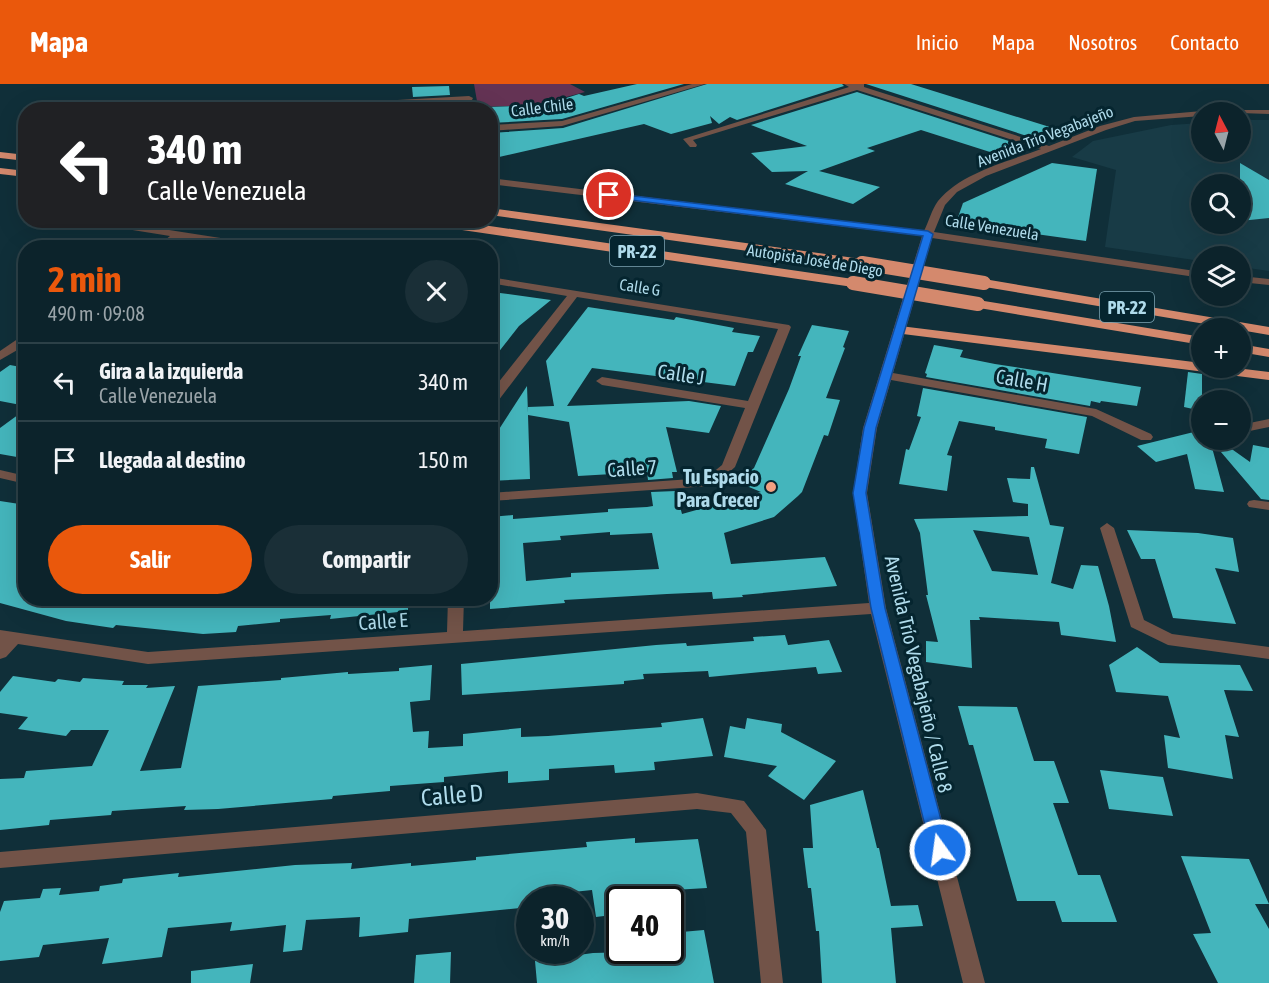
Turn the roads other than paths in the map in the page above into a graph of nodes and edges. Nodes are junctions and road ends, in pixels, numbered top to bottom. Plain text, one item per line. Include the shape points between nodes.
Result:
1 (701, 84) edge
2 (848, 84) edge
3 (868, 84) edge
4 (858, 87) junction
5 (378, 102) edge
6 (470, 102) edge
7 (1251, 112) edge
8 (1269, 112) edge
9 (1191, 114) edge
10 (498, 127) edge
11 (693, 145) dead end
12 (1051, 149) junction
13 (0, 156) edge
14 (18, 157) edge
15 (0, 171) edge
16 (18, 173) edge
17 (498, 182) edge
18 (498, 212) edge
19 (138, 228) edge
20 (476, 228) edge
21 (180, 234) junction
22 (928, 234) junction
23 (171, 240) edge
24 (217, 240) edge
25 (1191, 273) edge
26 (1251, 280) edge
27 (498, 281) edge
28 (1269, 282) edge
29 (575, 293) junction
30 (785, 327) joint
31 (900, 330) junction
32 (1269, 331) edge
33 (1191, 339) edge
34 (18, 344) edge
35 (1251, 350) edge
36 (1269, 353) edge
37 (0, 356) edge
38 (1191, 366) edge
39 (1251, 374) edge
40 (887, 376) junction
41 (1269, 376) edge
42 (602, 381) dead end
43 (498, 392) edge
44 (754, 406) junction
45 (1269, 423) edge
46 (1251, 427) edge
47 (1146, 436) dead end
48 (0, 474) edge
49 (18, 476) edge
50 (498, 496) edge
51 (1107, 528) dead end
52 (456, 606) edge
53 (878, 608) junction
54 (455, 637) junction
55 (7, 638) edge
56 (0, 653) edge
57 (1269, 653) edge
58 (0, 860) edge
59 (771, 976) edge
60 (974, 983) edge

1 - 10 street, Calle Chile via 561,123
2 - 4 street
3 - 4 street
4 - 11 street via 687,139
4 - 12 street
5 - 6 street via 468,94
7 - 8 street
9 - 12 street, Avenida Trío Vegabajeño via 1134,119
12 - 22 street, Avenida Trío Vegabajeño via 983,174 954,190 941,204
13 - 14 highway
15 - 16 highway
17 - 22 street, Calle Venezuela
18 - 32 highway, Autopista José de Diego / PR-22, bridge via 862,263
19 - 21 street
20 - 33 highway, Autopista José de Diego / PR-22, bridge via 853,283
21 - 23 street
21 - 24 street
22 - 25 street, Calle Venezuela
22 - 31 street, Avenida Trío Vegabajeño / Calle 8
26 - 28 street
27 - 29 street, Calle G
29 - 30 street, Calle G
29 - 43 street
30 - 44 street, Calle 7
31 - 38 highway
31 - 40 street, Avenida Trío Vegabajeño / Calle 8
34 - 37 street
35 - 36 highway
39 - 41 highway
40 - 47 street, Calle H via 1096,413
40 - 53 street, Avenida Trío Vegabajeño / Calle 8 via 870,428 860,493
42 - 44 street, Calle J
44 - 50 street, Calle 7 via 728,467 710,482
45 - 46 street
48 - 49 street
51 - 57 street via 1137,623 1168,639
52 - 54 street
53 - 54 street, Calle E
53 - 60 street, Avenida Trío Vegabajeño / Calle 8
54 - 55 street, Calle E via 148,658
55 - 56 street
58 - 59 street, Calle D via 697,801 737,806 756,830

